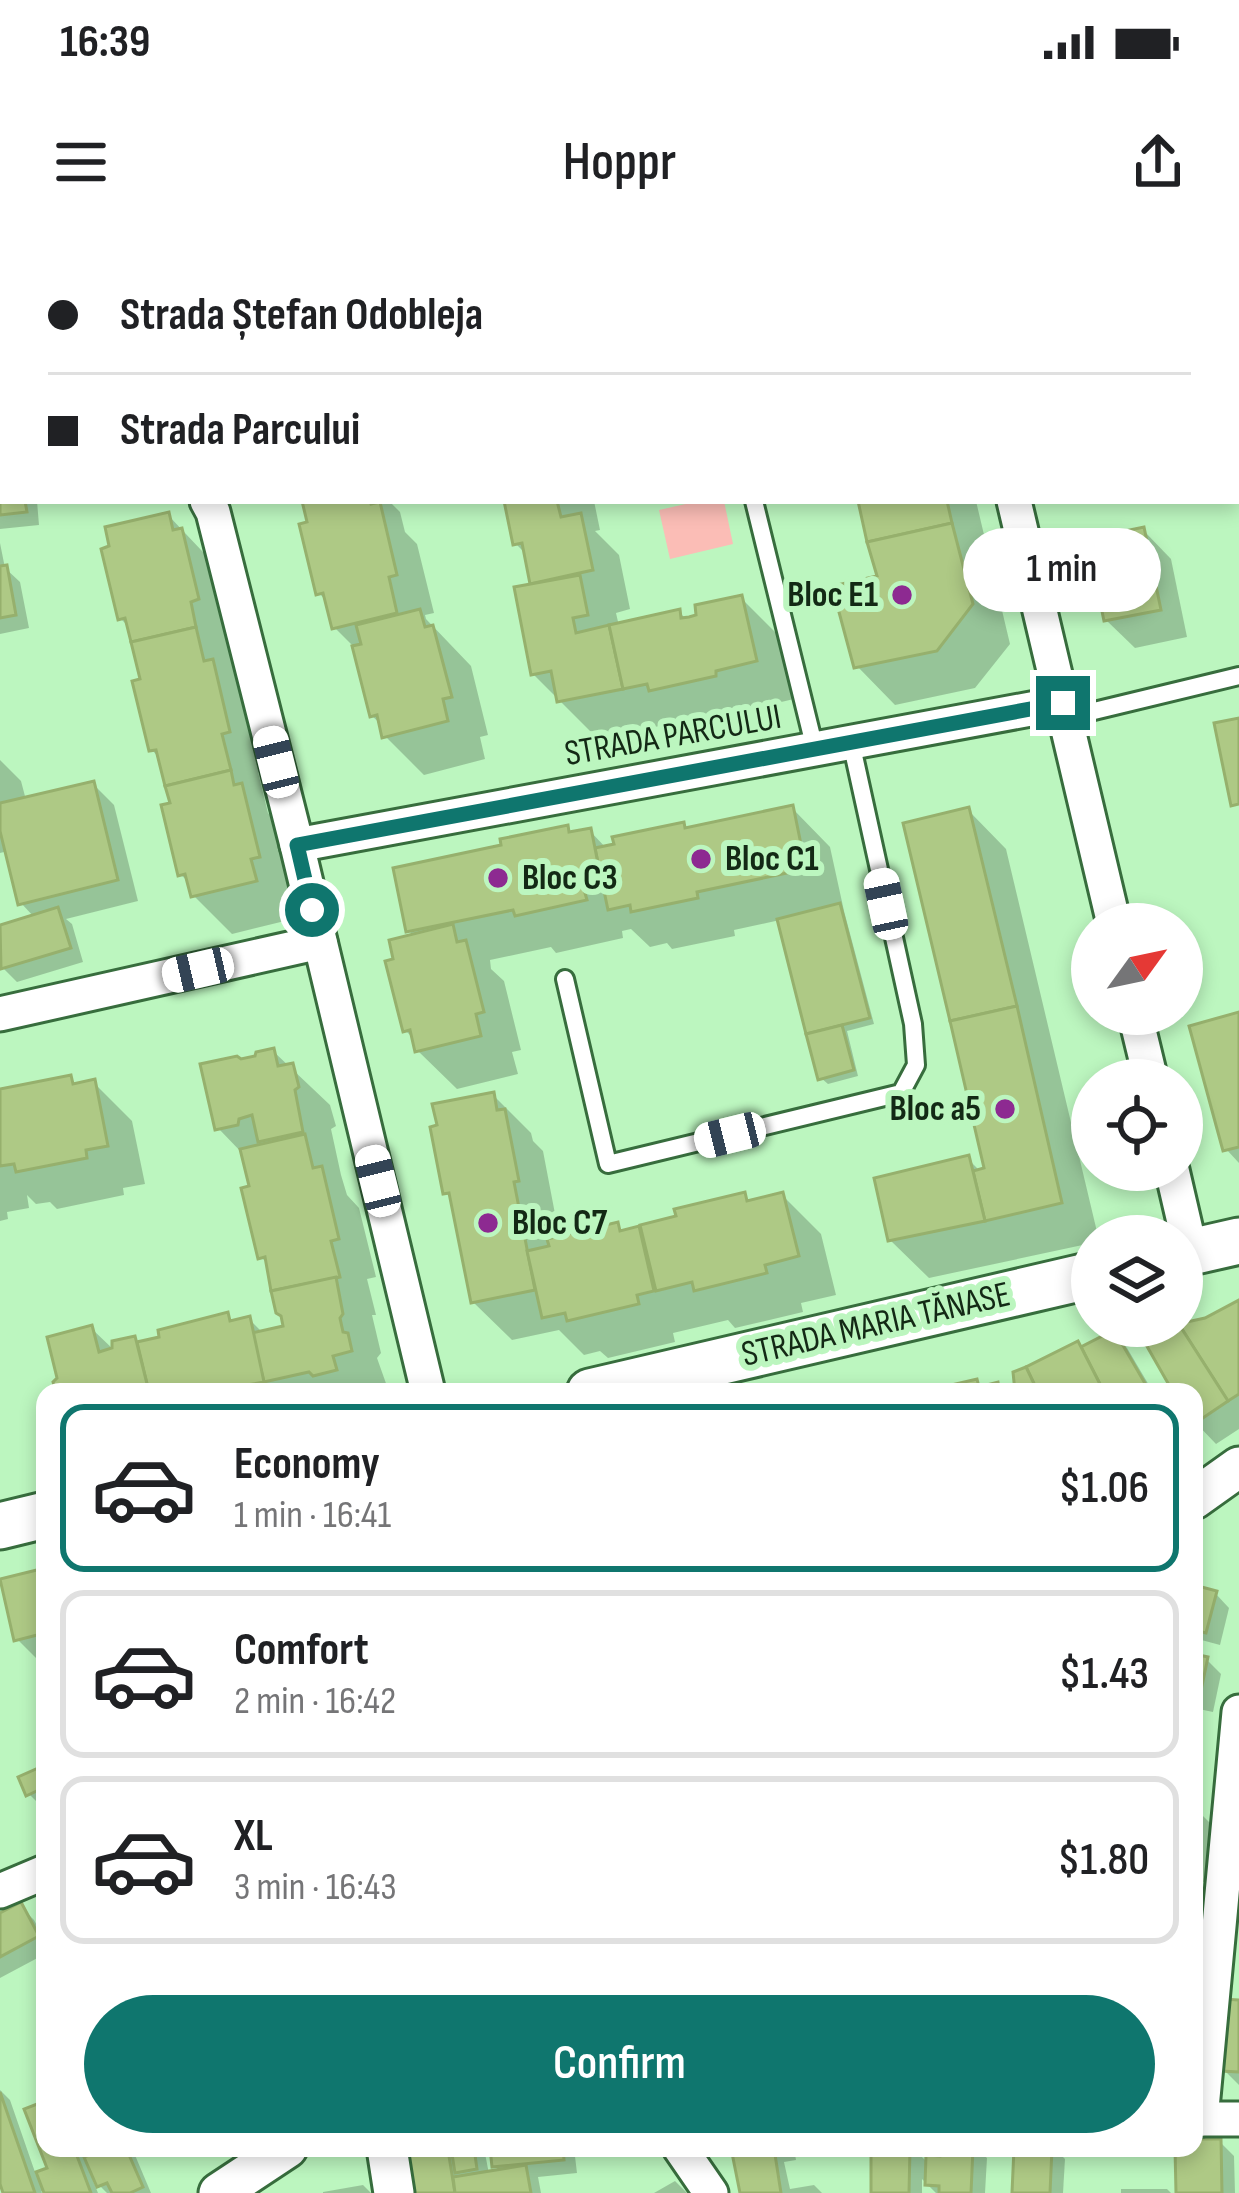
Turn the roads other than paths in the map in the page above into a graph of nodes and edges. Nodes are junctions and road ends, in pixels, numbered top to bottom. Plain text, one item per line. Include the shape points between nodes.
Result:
1 (209, 504) edge
2 (755, 504) edge
3 (1015, 504) edge
4 (1239, 676) edge
5 (1064, 711) junction
6 (851, 742) junction
7 (815, 749) junction
8 (297, 845) junction
9 (1109, 903) edge
10 (320, 943) junction
11 (565, 979) dead end
12 (0, 1014) edge
13 (1239, 1240) edge
14 (1203, 1249) edge
15 (1071, 1280) edge
16 (426, 1383) edge
17 (636, 1383) edge
18 (1239, 1467) edge
19 (1203, 1493) edge
20 (36, 1517) edge
21 (0, 1526) edge
22 (1239, 1712) edge
23 (36, 1876) edge
24 (0, 1891) edge
25 (1203, 2061) edge
26 (1203, 2119) edge
27 (1239, 2119) edge
28 (274, 2157) edge
29 (388, 2157) edge
30 (686, 2157) edge
31 (220, 2193) edge
32 (394, 2193) edge
33 (711, 2193) edge

1 - 8 street
2 - 7 lane
3 - 5 street
4 - 5 lane
5 - 6 street, STRADA PARCULUI
5 - 9 street
6 - 7 street, STRADA PARCULUI
6 - 11 lane via 913,1024 916,1065 901,1093 608,1164
7 - 8 street, STRADA PARCULUI
8 - 10 street
10 - 12 street
10 - 16 street
13 - 14 main road
15 - 17 main road, STRADA MARIA TĂNASE
18 - 19 street
20 - 21 main road
22 - 25 street
23 - 24 street
26 - 27 street
28 - 31 street
29 - 32 street
30 - 33 street

